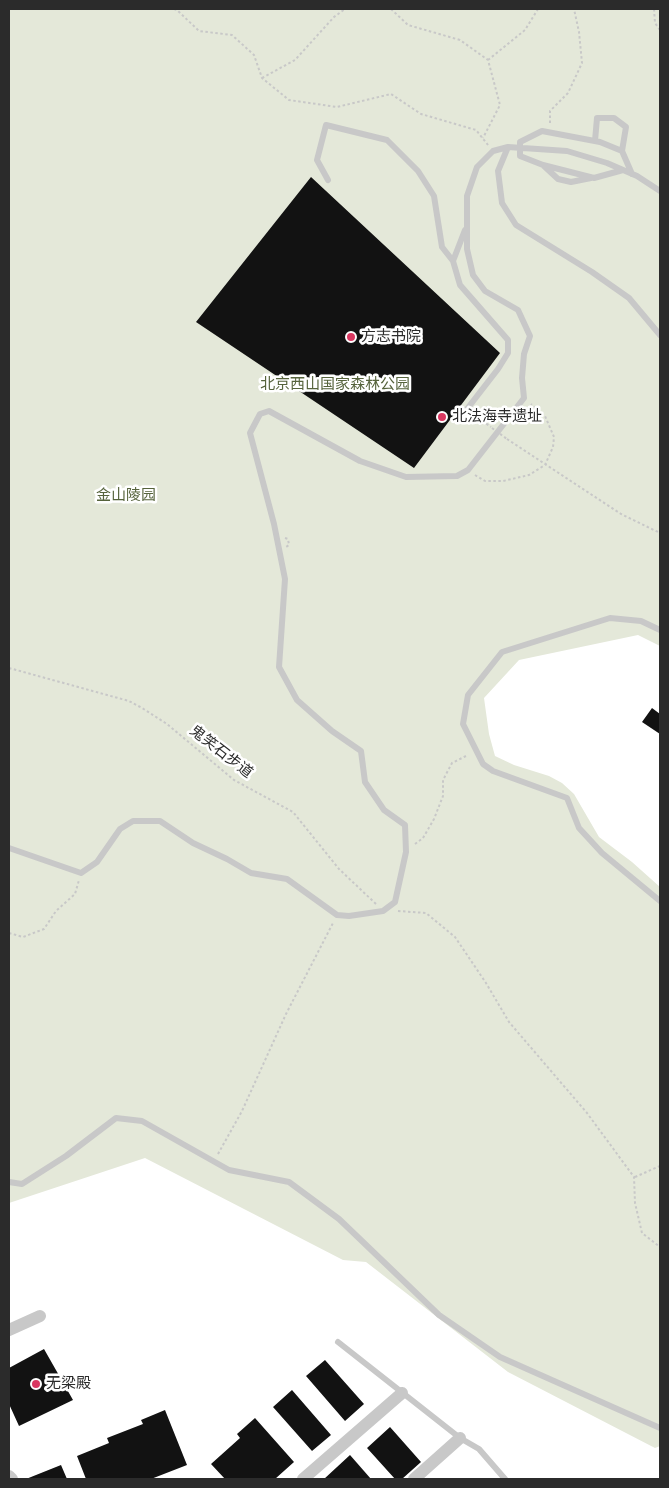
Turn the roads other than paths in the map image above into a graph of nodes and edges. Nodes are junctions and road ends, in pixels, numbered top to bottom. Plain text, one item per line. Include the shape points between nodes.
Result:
1 (595, 141) junction
2 (508, 147) junction
3 (519, 147) junction
4 (622, 151) junction
5 (623, 170) junction
6 (632, 174) junction
7 (328, 180) dead end
8 (660, 191) edge
9 (467, 225) junction
10 (453, 261) junction
11 (660, 335) edge
12 (467, 409) road end
13 (660, 630) edge
14 (9, 848) edge
15 (660, 901) edge
16 (9, 1182) edge
17 (40, 1316) dead end
18 (9, 1330) edge
19 (338, 1342) dead end
20 (402, 1393) junction
21 (660, 1428) edge
22 (460, 1438) junction
23 (9, 1476) edge
24 (12, 1479) edge
25 (303, 1479) edge
26 (414, 1479) edge
27 (506, 1479) edge

1 - 3 lane via 542,131 520,142
1 - 4 lane
1 - 4 lane via 597,118 614,118 626,127
2 - 3 lane
2 - 9 lane via 493,150 477,167 467,196
2 - 11 lane via 498,171 502,203 516,225 629,298
3 - 5 lane via 567,151
3 - 5 lane via 520,156 594,178
4 - 6 lane
5 - 6 lane
6 - 8 lane
7 - 10 lane via 317,160 326,125 387,140 418,171 434,196 442,247
9 - 10 lane
9 - 14 lane via 467,249 473,275 485,291 518,310 530,336 524,354 524,398 468,470 457,476 406,477 360,461 269,411 260,414 250,433 286,579 279,667 297,700 360,751 365,782 384,810 405,825 406,852 395,902 383,911 349,916 337,914 287,879 251,873 193,843 160,821 133,821 120,829 97,862 81,873
10 - 12 lane via 460,286 508,340 508,353
13 - 15 lane via 641,621 610,618 502,652 468,696 463,724 483,764 493,771 567,798 579,828 602,853
16 - 21 lane via 22,1184 116,1118 142,1120 229,1170 289,1182 339,1219 439,1315 500,1357
17 - 18 street
19 - 20 lane
20 - 22 lane
20 - 25 street
22 - 26 street
22 - 27 lane via 479,1449
23 - 24 street

